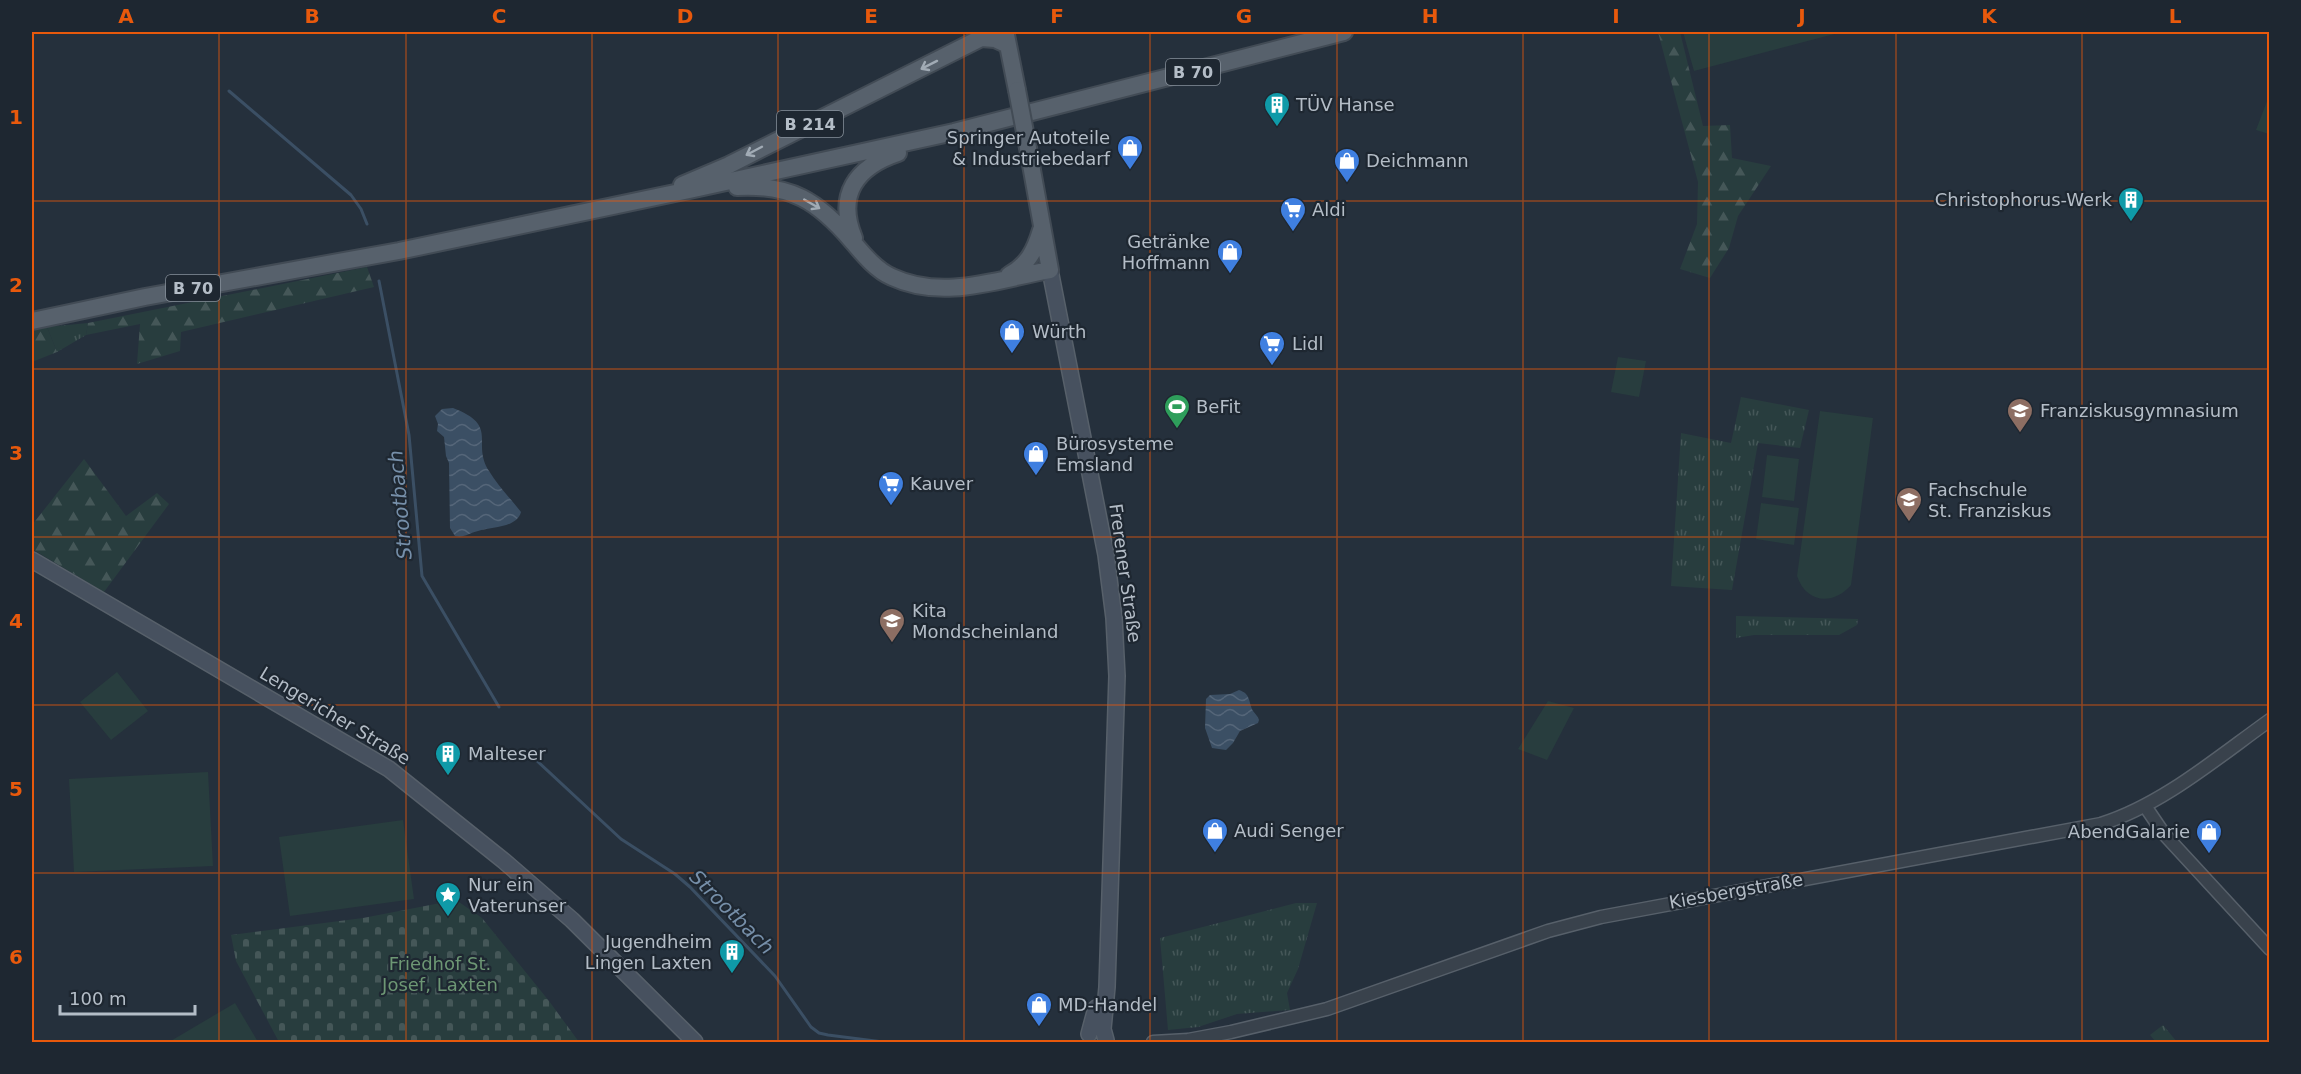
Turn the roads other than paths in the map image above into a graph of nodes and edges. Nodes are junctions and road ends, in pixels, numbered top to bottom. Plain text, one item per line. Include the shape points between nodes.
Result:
1 (1344, 32) edge
2 (982, 35) edge
3 (1007, 38) edge
4 (954, 132) junction
5 (694, 189) junction
6 (636, 201) junction
7 (1042, 226) junction
8 (858, 248) junction
9 (1050, 270) junction
10 (1002, 279) junction
11 (32, 321) edge
12 (32, 560) edge
13 (2270, 720) edge
14 (2145, 806) junction
15 (2270, 950) edge
16 (1107, 958) junction
17 (1083, 1038) edge
18 (1107, 1041) edge
19 (1185, 1041) edge
20 (695, 1042) edge
21 (1153, 1042) edge

1 - 4 main road, B 70
2 - 3 main road, B 214
2 -> 6 main road, B 214 via 729,165
3 - 7 main road, B 214, bridge
4 - 5 main road, B 70
4 - 8 main road via 882,159 863,171 853,184 846,210
5 - 6 main road, B 70
5 -> 8 main road via 746,186 787,190 824,211
6 - 11 main road, B 70
7 - 9 main road, B 214
7 - 10 main road via 1027,262
8 - 10 main road via 891,277 913,284 960,288
9 - 10 main road
9 - 16 main road, Frerener Straße via 1106,555 1114,618 1117,676
12 - 20 main road, Lengericher Straße via 389,769 572,920
13 - 14 street, Kiesbergstraße
14 - 15 street via 2163,834
14 - 19 street, Kiesbergstraße via 2082,829 1579,922 1327,1009
16 - 17 main road, Frerener Straße via 1094,1021
16 - 18 main road, Frerener Straße via 1103,1029
17 - 18 main road via 1098,1035
19 - 21 street, Kiesbergstraße

